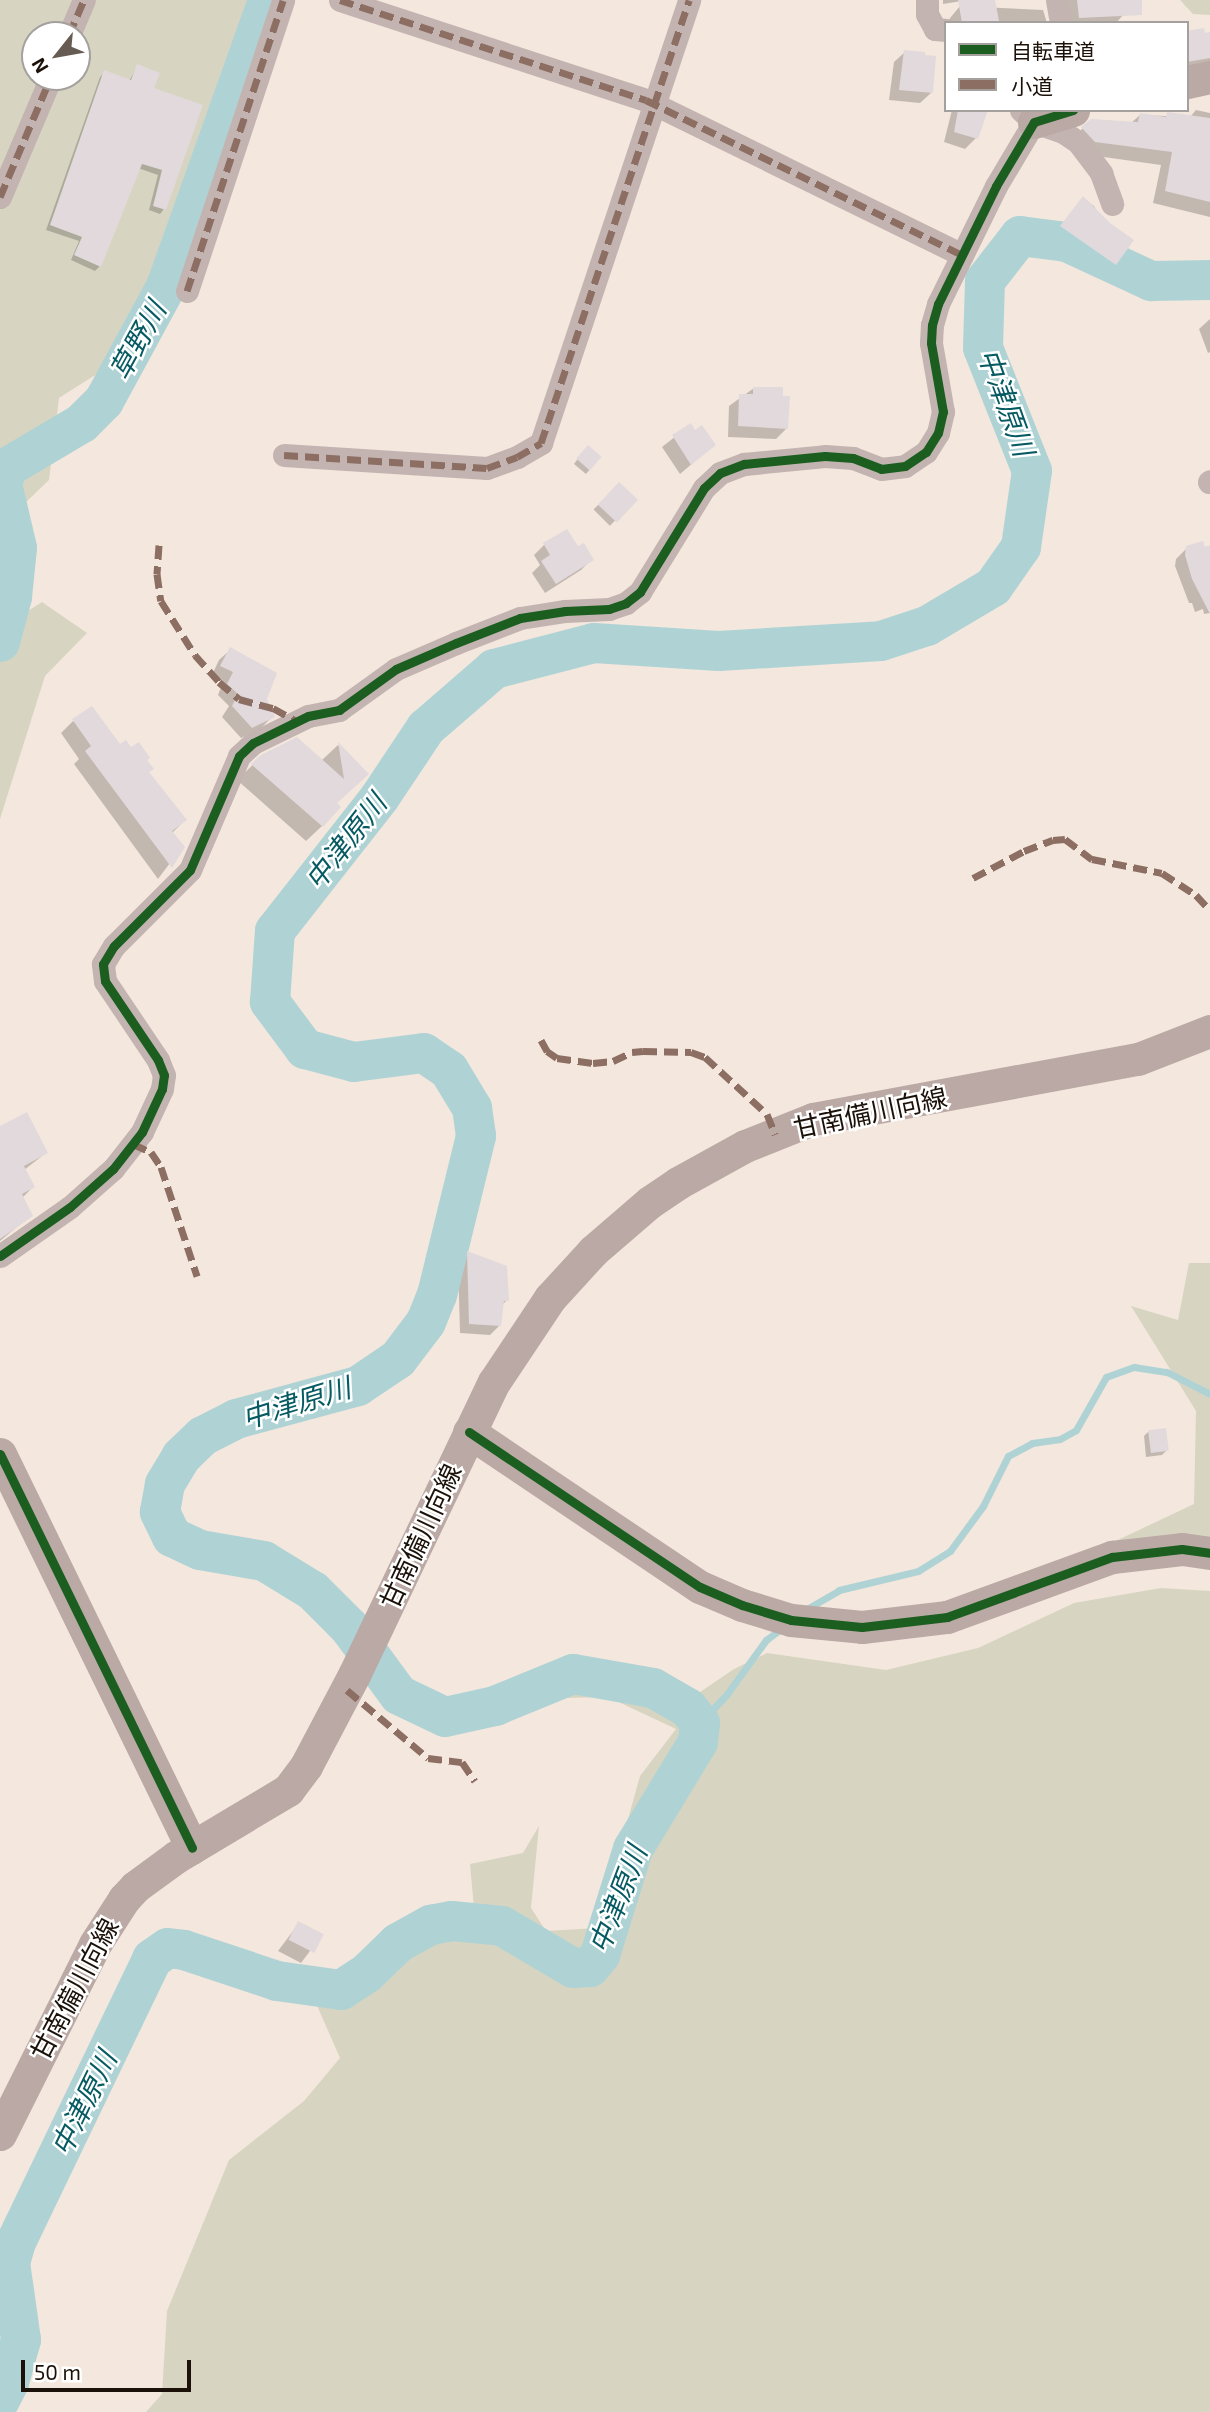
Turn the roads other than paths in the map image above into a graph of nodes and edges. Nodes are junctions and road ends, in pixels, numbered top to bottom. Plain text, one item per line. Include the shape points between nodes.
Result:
1 (84, 0) edge
2 (283, 0) edge
3 (340, 0) edge
4 (690, 0) edge
5 (927, 0) edge
6 (1056, 0) edge
7 (75, 21) edge
8 (1061, 21) edge
9 (944, 30) edge
10 (1210, 77) edge
11 (1189, 82) edge
12 (45, 91) edge
13 (655, 104) junction
14 (1058, 112) edge
15 (1027, 116) edge
16 (0, 197) edge
17 (1111, 204) dead end
18 (962, 255) junction
19 (187, 291) dead end
20 (284, 456) dead end
21 (1210, 1031) edge
22 (0, 1256) edge
23 (469, 1432) junction
24 (0, 1454) edge
25 (1210, 1553) edge
26 (192, 1848) junction
27 (0, 2134) edge

1 - 7 street
2 - 19 street
3 - 13 street
4 - 13 street
5 - 9 street via 927,15 935,29
6 - 8 street
10 - 11 main road
12 - 16 street
13 - 18 street
13 - 20 street via 541,443 487,468
14 - 15 main road
15 - 17 street via 1078,142 1101,173
15 - 18 street
18 - 22 street via 932,325 943,412 938,433 926,452 905,466 881,469 853,458 825,456 744,464 720,473 704,488 640,592 626,603 609,609 520,618 456,642 396,669 339,710 308,716 253,743 239,756 190,870 114,946 103,964 105,981 164,1074 142,1132 113,1169 70,1207
21 - 23 main road, 甘南備川向線 via 1138,1059 813,1119 714,1162 650,1202 558,1289 513,1349
23 - 25 main road via 700,1587 758,1611 829,1626 862,1627 947,1617 1112,1557 1182,1549
23 - 26 main road, 甘南備川向線 via 320,1743 288,1790
24 - 26 main road
26 - 27 main road, 甘南備川向線 via 135,1887 110,1919

